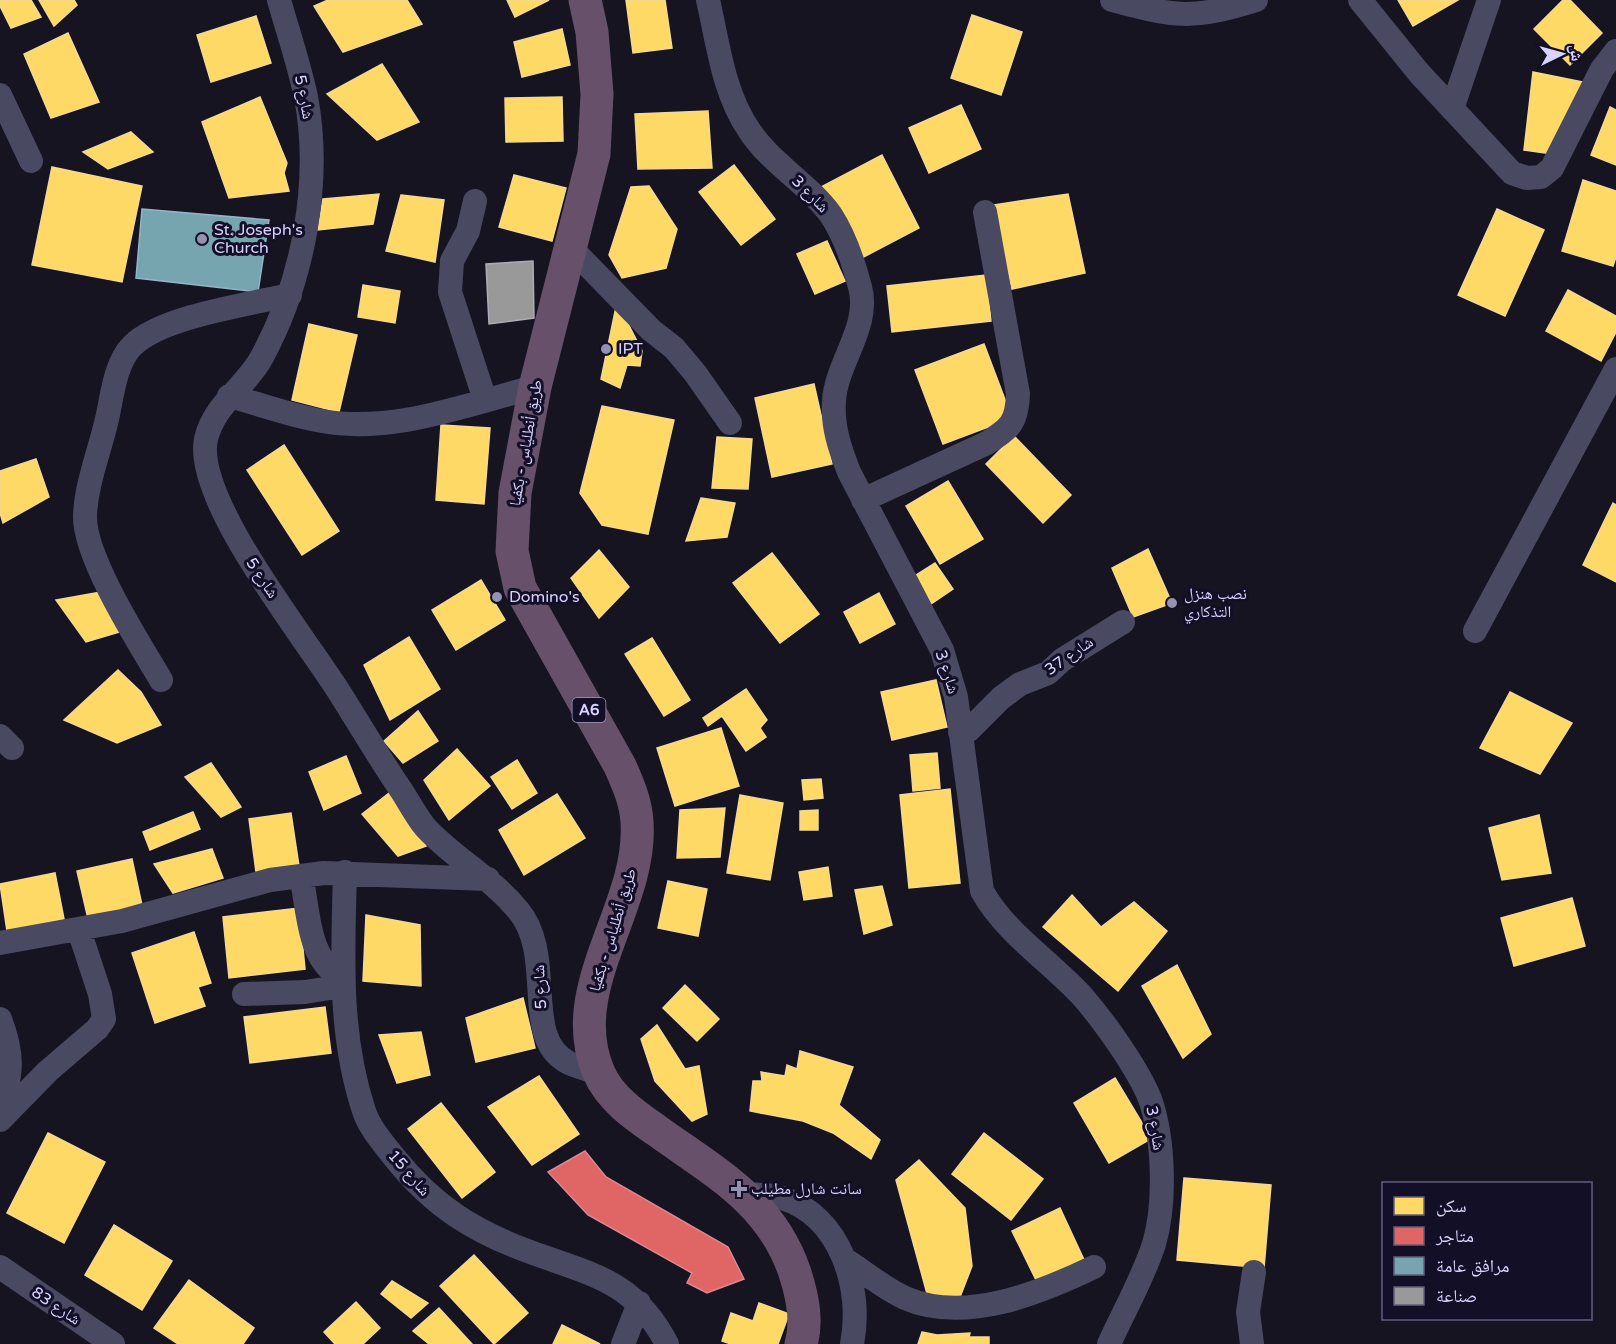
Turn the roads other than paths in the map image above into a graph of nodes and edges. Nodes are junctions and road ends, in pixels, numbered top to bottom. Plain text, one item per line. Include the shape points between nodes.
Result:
1 (279, 0) edge
2 (585, 0) edge
3 (708, 0) edge
4 (1112, 0) edge
5 (1256, 0) edge
6 (1360, 0) edge
7 (1489, 0) edge
8 (1616, 51) edge
9 (0, 95) edge
10 (1452, 109) junction
11 (32, 161) dead end
12 (475, 201) dead end
13 (984, 212) dead end
14 (570, 247) junction
15 (290, 295) junction
16 (1616, 369) edge
17 (535, 387) junction
18 (229, 396) junction
19 (485, 400) junction
20 (730, 423) dead end
21 (863, 500) junction
22 (1123, 622) dead end
23 (1475, 631) dead end
24 (161, 680) dead end
25 (960, 732) junction
26 (345, 872) junction
27 (301, 876) junction
28 (489, 879) junction
29 (79, 930) junction
30 (0, 943) edge
31 (342, 982) junction
32 (244, 994) dead end
33 (0, 1019) edge
34 (599, 1073) junction
35 (0, 1113) edge
36 (0, 1120) edge
37 (746, 1194) junction
38 (847, 1260) junction
39 (1095, 1267) dead end
40 (0, 1268) edge
41 (1254, 1272) dead end
42 (639, 1303) junction
43 (113, 1344) edge
44 (623, 1344) edge
45 (667, 1344) edge
46 (801, 1344) edge
47 (852, 1344) edge
48 (1109, 1344) edge
49 (1252, 1344) edge

1 - 15 street, شارع 5 via 306,97 310,137 307,215
2 - 14 highway, طريق أنطلياس - بكفيا / A6 via 597,94 594,144
3 - 21 street, شارع 3 via 728,87 747,128 831,215 861,290 857,331 840,370 834,400 839,444
4 - 5 street via 1188,16 1214,13
6 - 10 street
7 - 10 street
8 - 10 street via 1602,69 1552,168 1541,177 1512,173
9 - 11 street
12 - 19 street via 468,231 452,261 450,292
13 - 21 street via 1018,394 1016,418 1006,431 987,443
14 - 17 highway, طريق أنطلياس - بكفيا / A6
14 - 20 street via 651,330 674,348
15 - 18 street, شارع 5 via 261,358 246,381
15 - 24 street via 166,326 130,347 120,368 87,504 87,532 99,565
16 - 23 street
17 - 19 street
17 - 34 highway, طريق أنطلياس - بكفيا / A6 via 515,493 512,551 520,588 620,766 632,794 637,823 634,863 599,969 590,1011 591,1044
18 - 19 street via 313,419 345,423 407,419
18 - 28 street, شارع 5 via 217,412 206,439 205,460 211,483 243,549 423,824
21 - 25 street, شارع 3 via 942,650 956,698
22 - 25 street, شارع 37 via 1048,673 1020,684 969,730
25 - 48 street, شارع 3 via 982,891 994,912 1087,1003 1112,1034 1149,1098 1163,1183 1154,1243
26 - 27 street
26 - 28 street
26 - 31 street, شارع 15
27 - 29 street via 270,880
27 - 31 street via 315,950
28 - 34 street, شارع 5 via 520,912 534,938 545,1038 567,1062
29 - 30 street
29 - 36 street via 104,1019
31 - 32 street via 305,992
31 - 42 street, شارع 15 via 352,1065 365,1113 386,1148 414,1182 435,1202 489,1236 595,1274
33 - 35 street via 12,1062
34 - 37 highway, طريق أنطلياس - بكفيا / A6 via 611,1094 638,1118
37 - 38 street via 783,1198 806,1211 830,1232
37 - 46 highway, طريق أنطلياس - بكفيا / A6 via 771,1224 789,1256 801,1293
38 - 39 street via 904,1297 929,1306 964,1308 1041,1290
38 - 47 street via 853,1298
40 - 43 street, شارع 83
41 - 49 street via 1248,1312
42 - 44 street
42 - 45 street, شارع 15 via 655,1320

